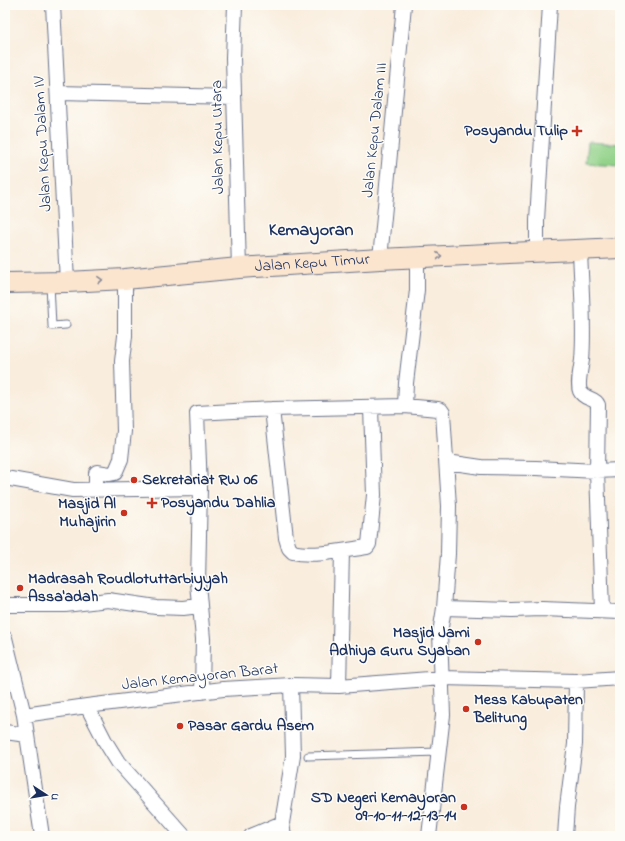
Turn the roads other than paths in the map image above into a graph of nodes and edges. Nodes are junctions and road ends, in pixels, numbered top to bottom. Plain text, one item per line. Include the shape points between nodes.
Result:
1 (54, 5) edge
2 (235, 5) edge
3 (404, 5) edge
4 (550, 5) edge
5 (58, 93) junction
6 (234, 97) junction
7 (620, 248) edge
8 (580, 249) junction
9 (537, 251) junction
10 (417, 257) junction
11 (380, 259) junction
12 (239, 268) junction
13 (125, 279) junction
14 (58, 282) junction
15 (5, 283) edge
16 (66, 325) dead end
17 (406, 406) junction
18 (371, 408) junction
19 (272, 409) junction
20 (447, 462) junction
21 (620, 470) edge
22 (597, 471) junction
23 (5, 478) edge
24 (200, 488) junction
25 (96, 489) junction
26 (342, 551) junction
27 (5, 605) edge
28 (199, 606) junction
29 (444, 608) junction
30 (602, 611) junction
31 (620, 612) edge
32 (5, 638) edge
33 (442, 678) junction
34 (620, 678) edge
35 (576, 681) junction
36 (291, 685) junction
37 (339, 686) junction
38 (202, 692) junction
39 (87, 706) junction
40 (24, 716) junction
41 (5, 732) edge
42 (27, 735) junction
43 (438, 752) junction
44 (308, 756) dead end
45 (283, 830) edge
46 (42, 836) edge
47 (184, 836) edge
48 (251, 836) edge
49 (429, 836) edge
50 (565, 836) edge

1 - 5 street, Jalan Kepu Dalam IV
2 - 6 street, Jalan Kepu Utara
3 - 11 street, Jalan Kepu Dalam III
4 - 9 street
5 - 6 street
5 - 14 street, Jalan Kepu Dalam IV
6 - 12 street, Jalan Kepu Utara
7 - 8 street, Jalan Kepu Timur
8 - 9 street, Jalan Kepu Timur
8 - 22 street via 583,345 579,388 585,398 596,401 598,405
10 -> 9 street, Jalan Kepu Timur
10 - 11 street, Jalan Kepu Timur
10 - 17 street via 417,290 406,383
11 - 12 street, Jalan Kepu Timur
12 - 13 street, Jalan Kepu Timur
14 -> 13 street, Jalan Kepu Timur
13 - 25 street via 125,336 122,361 124,431 121,459 115,473 96,473
14 - 15 street, Jalan Kepu Timur
14 - 16 lane via 52,326
17 - 18 street
17 - 20 street via 441,410
18 - 19 street
18 - 26 street via 374,495 369,544 367,547
19 - 24 street via 196,413
19 - 26 street via 286,538 290,548 298,553
20 - 22 street via 481,467
20 - 29 street via 449,506
21 - 22 street
22 - 30 street
23 - 25 street via 73,490
24 - 25 street
24 - 28 street
26 - 37 street
27 - 28 street via 65,605 108,600 156,607
28 - 38 street via 203,639
29 - 30 street
29 - 33 street via 440,633
30 - 31 street
32 - 40 street
33 - 35 street, Jalan Kemayoran Barat
33 - 37 street, Jalan Kemayoran Barat
33 - 43 street via 443,715
34 - 35 street, Jalan Kemayoran Barat
35 - 50 street via 575,744
36 - 37 street, Jalan Kemayoran Barat
36 - 38 street, Jalan Kemayoran Barat
36 - 45 street via 292,756
38 - 39 street, Jalan Kemayoran Barat
39 - 40 street, Jalan Kemayoran Barat
39 - 47 street via 118,762
40 - 42 street
41 - 42 street
42 - 46 street
43 - 44 lane
43 - 49 street
45 - 48 street

